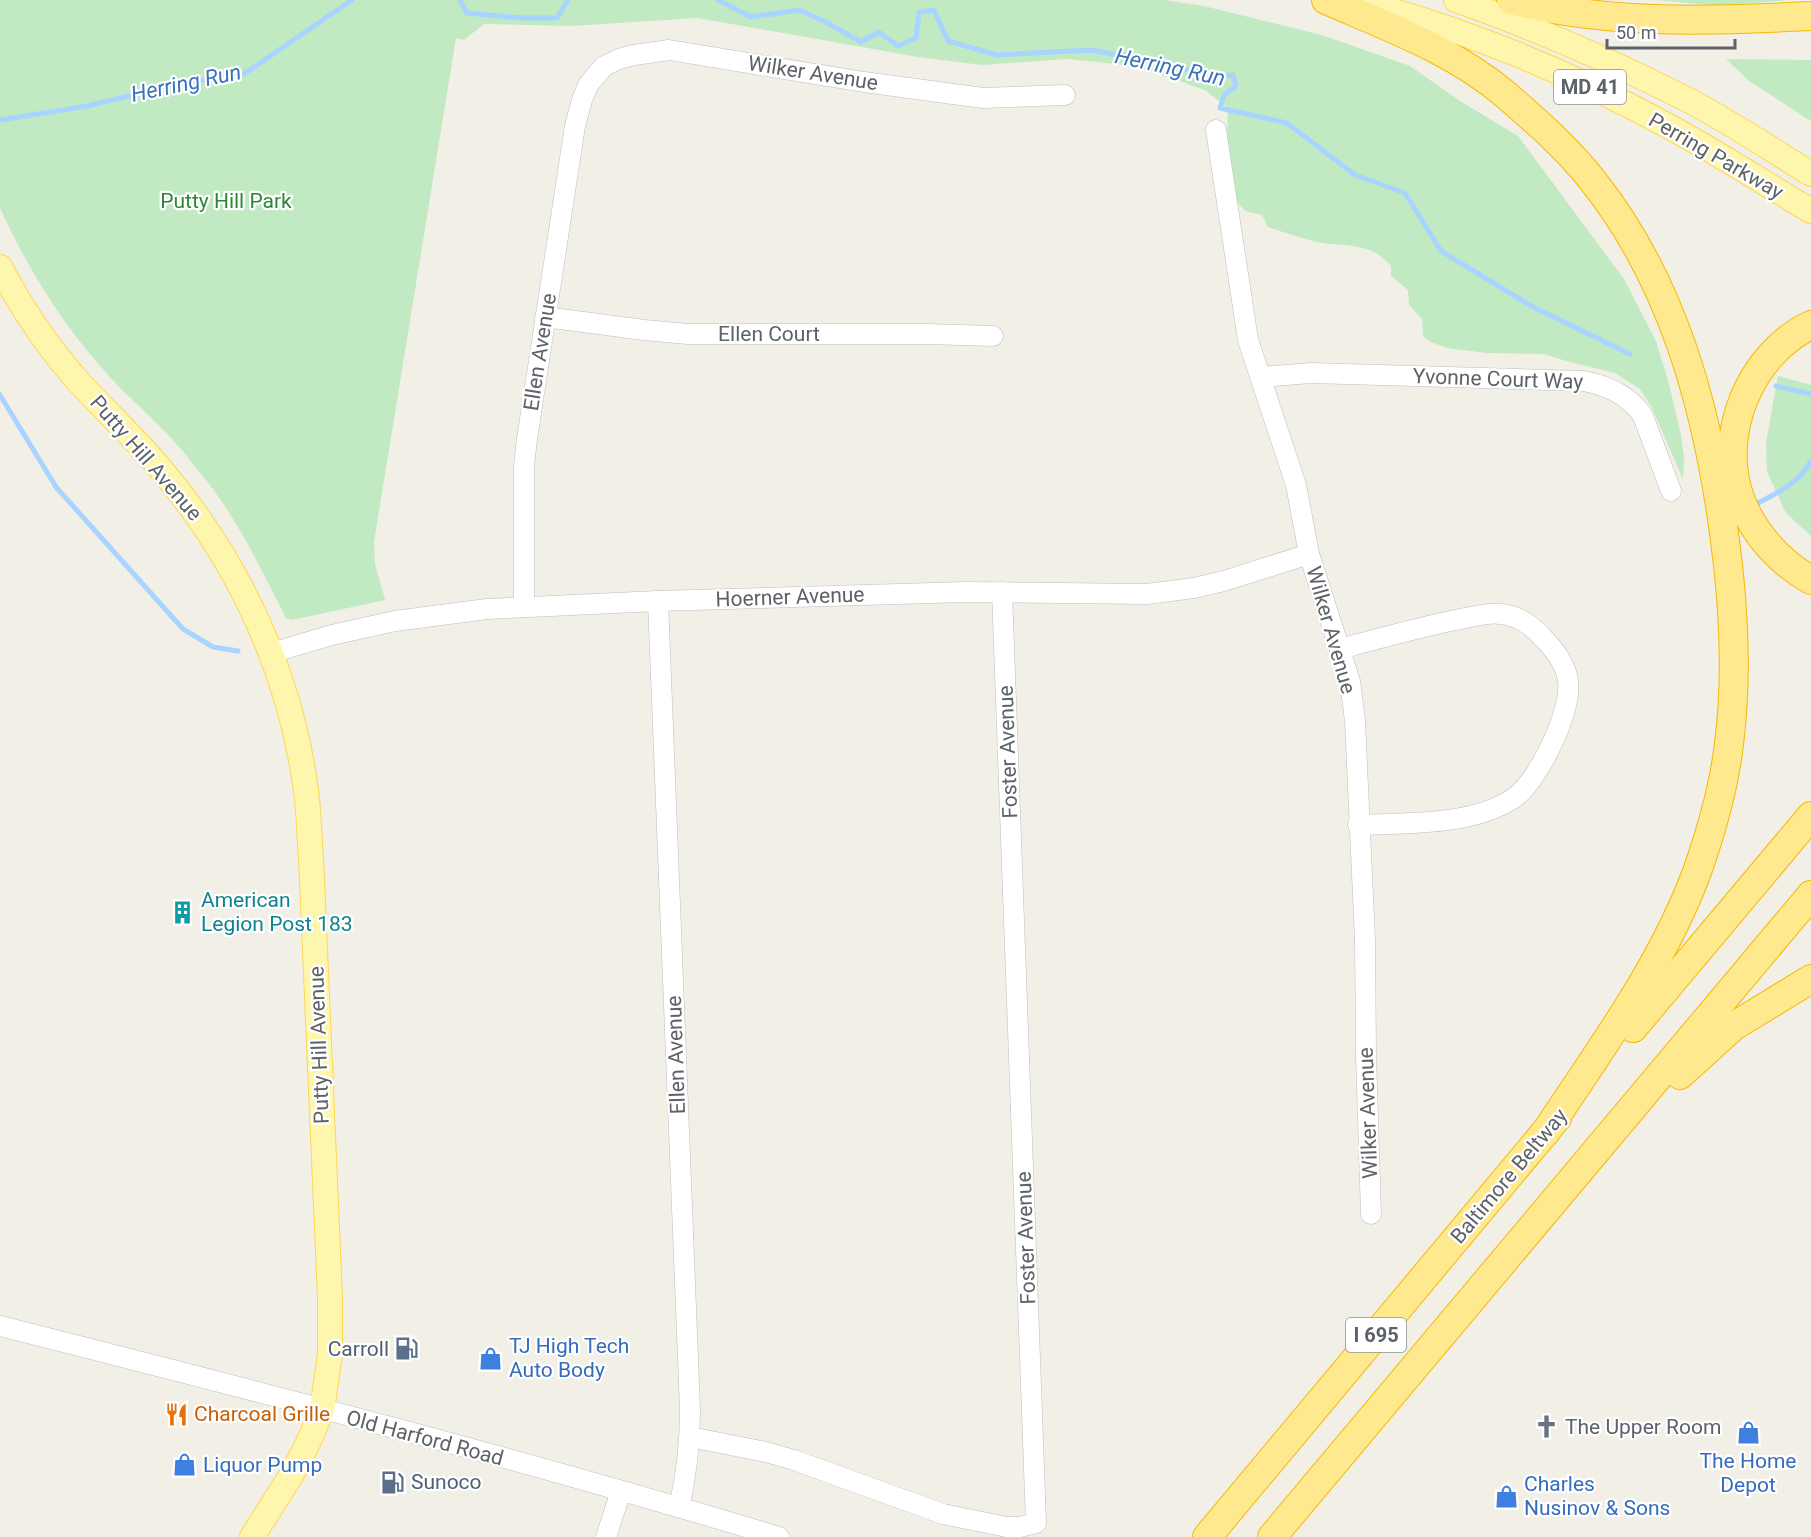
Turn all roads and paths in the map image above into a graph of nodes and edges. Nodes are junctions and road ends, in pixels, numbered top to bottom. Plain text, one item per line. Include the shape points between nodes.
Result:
1 (1326, 0) edge
2 (1352, 0) edge
3 (1456, 0) edge
4 (1511, 0) edge
5 (1811, 16) edge
6 (1065, 95) dead end
7 (582, 100) joint
8 (1216, 130) dead end
9 (1811, 174) edge
10 (1811, 211) edge
11 (0, 267) edge
12 (545, 317) junction
13 (1811, 325) edge
14 (993, 336) dead end
15 (1261, 377) junction
16 (1671, 491) dead end
17 (1309, 554) junction
18 (1811, 580) edge
19 (1002, 592) junction
20 (658, 601) junction
21 (524, 607) junction
22 (1340, 649) junction
23 (271, 653) junction
24 (1811, 816) edge
25 (1358, 825) junction
26 (1811, 895) edge
27 (1811, 979) edge
28 (1545, 1133) junction
29 (1599, 1149) junction
30 (1371, 1214) dead end
31 (0, 1326) edge
32 (322, 1410) junction
33 (690, 1437) junction
34 (621, 1491) junction
35 (679, 1507) junction
36 (252, 1537) edge
37 (606, 1537) edge
38 (779, 1537) edge
39 (1207, 1537) edge
40 (1272, 1537) edge

1 - 28 highway via 1429,45 1464,65 1503,92 1593,181 1639,250 1680,339 1697,392 1717,483 1735,658 1729,746 1711,828 1683,907 1650,972
2 - 10 main road, Perring Parkway / MD 41 via 1483,41 1572,78 1669,127
3 - 9 main road, Perring Parkway / MD 41 via 1586,51 1684,98
4 - 5 highway via 1582,14 1638,18
6 - 7 street, Wilker Avenue via 983,98 669,50 619,58 604,66 588,85
7 - 12 street, Ellen Avenue
8 - 15 street, Wilker Avenue via 1248,340
11 - 23 main road, Putty Hill Avenue via 53,350 164,473 205,527 241,588
12 - 14 street, Ellen Court via 688,334
12 - 21 street, Ellen Avenue via 524,466
13 - 18 highway via 1773,354 1750,384 1735,428 1733,452 1740,498 1752,522 1778,557
15 - 16 street, Yvonne Court Way via 1311,373 1599,384 1625,396 1643,416
15 - 17 street, Wilker Avenue via 1296,485
17 - 19 street, Hoerner Avenue via 1194,588 1147,594
17 - 22 street, Wilker Avenue
19 - 20 street, Hoerner Avenue
19 - 33 street, Foster Avenue via 1036,1523 1007,1527 944,1514 794,1460
20 - 21 street, Hoerner Avenue
20 - 33 street, Ellen Avenue
21 - 23 street, Hoerner Avenue via 395,621
22 - 25 street, Wilker Avenue via 1350,681
22 - 25 street via 1434,624 1499,614 1524,620 1537,631 1562,661 1568,679 1562,718 1541,767 1514,798 1461,818
23 - 32 main road, Putty Hill Avenue via 300,754 308,814 330,1308 330,1354
24 - 28 highway, Baltimore Beltway / I 695
25 - 30 street, Wilker Avenue via 1365,940
26 - 29 highway, I 695
27 - 29 highway via 1734,1026
28 - 39 highway, Baltimore Beltway / I 695
29 - 40 highway, I 695
31 - 32 street, Old Harford Road
32 - 34 street, Old Harford Road
32 - 36 main road, Putty Hill Avenue via 292,1474
33 - 35 street, Ellen Avenue
34 - 35 street, Old Harford Road
34 - 37 street
35 - 38 street, Old Harford Road

